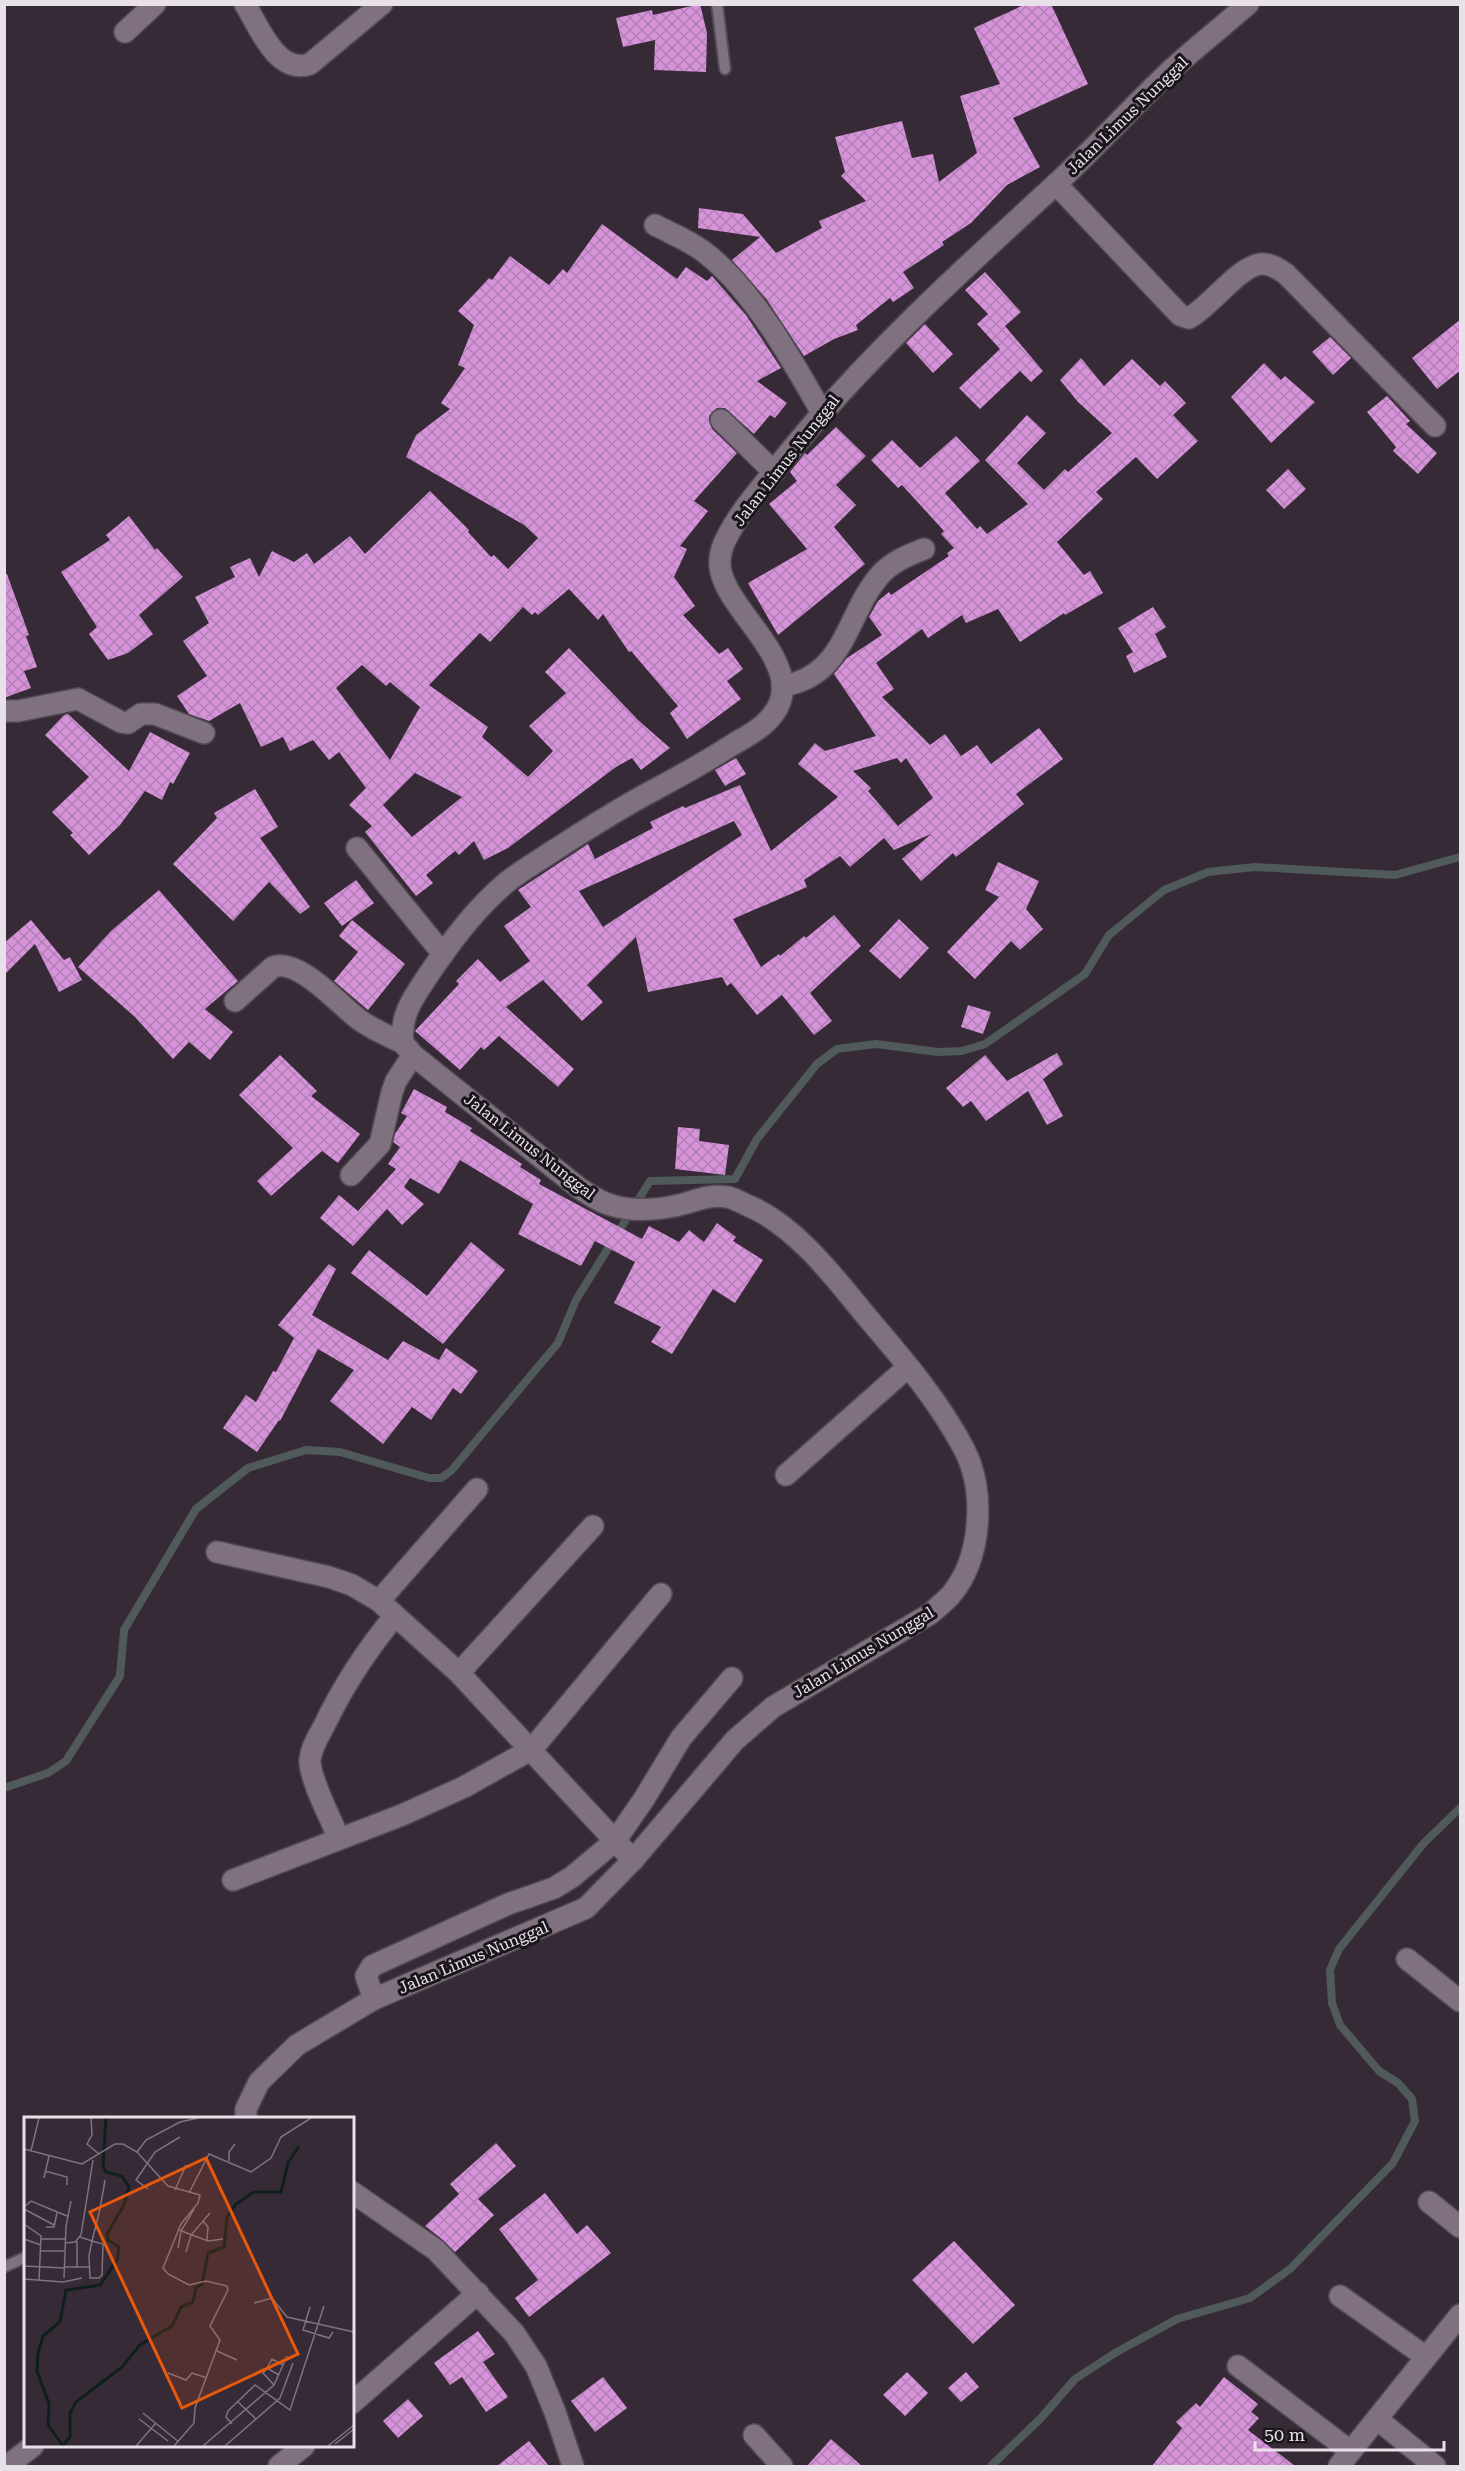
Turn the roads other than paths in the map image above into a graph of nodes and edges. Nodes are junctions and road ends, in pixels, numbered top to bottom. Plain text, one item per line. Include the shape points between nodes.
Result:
1 (154, 4) edge
2 (245, 4) edge
3 (382, 4) edge
4 (393, 4) edge
5 (717, 4) edge
6 (1248, 4) edge
7 (125, 32) dead end
8 (725, 69) dead end
9 (1056, 184) junction
10 (655, 225) dead end
11 (822, 413) junction
12 (722, 420) dead end
13 (1435, 426) dead end
14 (774, 472) junction
15 (924, 549) dead end
16 (782, 686) junction
17 (4, 711) edge
18 (204, 733) dead end
19 (357, 848) dead end
20 (443, 954) junction
21 (235, 1001) dead end
22 (408, 1049) junction
23 (351, 1175) dead end
24 (908, 1367) junction
25 (786, 1475) dead end
26 (477, 1489) dead end
27 (593, 1526) dead end
28 (217, 1552) dead end
29 (661, 1594) dead end
30 (379, 1601) junction
31 (394, 1617) junction
32 (459, 1673) junction
33 (732, 1678) dead end
34 (532, 1749) junction
35 (339, 1839) junction
36 (615, 1840) junction
37 (633, 1860) junction
38 (232, 1880) dead end
39 (1407, 1959) dead end
40 (374, 1999) junction
41 (1461, 2001) edge
42 (246, 2117) edge
43 (354, 2193) edge
44 (1429, 2202) dead end
45 (1461, 2227) edge
46 (24, 2258) edge
47 (4, 2267) edge
48 (478, 2294) junction
49 (1340, 2296) dead end
50 (1461, 2315) edge
51 (1426, 2357) junction
52 (1238, 2366) dead end
53 (354, 2401) edge
54 (1377, 2419) junction
55 (754, 2435) dead end
56 (31, 2447) edge
57 (302, 2447) edge
58 (1345, 2459) edge
59 (7, 2466) edge
60 (279, 2466) edge
61 (573, 2466) edge
62 (782, 2466) edge
63 (1435, 2466) edge

1 - 7 street
2 - 3 street via 278,57 301,67 310,64
3 - 4 street
5 - 8 lane
6 - 9 street, Jalan Limus Nunggal via 1170,72
9 - 11 street, Jalan Limus Nunggal via 892,338
9 - 13 street via 1180,315 1189,318 1198,313 1254,267 1262,264 1278,269
10 - 11 street via 706,252 723,268 770,329
11 - 14 street, Jalan Limus Nunggal
12 - 14 street
14 - 16 street, Jalan Limus Nunggal via 728,534 720,561 725,584 764,639
15 - 16 street via 891,565 880,575 839,649 821,669 799,683
16 - 20 street via 777,706 761,727 611,813 507,882 474,914
17 - 18 street via 78,699 121,722 128,723 146,713 155,714
19 - 20 street
20 - 22 street via 406,1011 401,1032
21 - 22 street, Jalan Limus Nunggal via 273,967 288,967 310,978 361,1021
22 - 23 street via 392,1092 380,1144
22 - 24 street, Jalan Limus Nunggal via 579,1188 609,1205 649,1209 728,1197 769,1216 831,1273
24 - 25 street
24 - 37 street, Jalan Limus Nunggal via 965,1450 975,1482 976,1537 964,1574 951,1596 930,1614 754,1721
26 - 30 street
27 - 32 street
28 - 30 street via 329,1577
29 - 34 street
30 - 31 street
31 - 32 street
31 - 35 street via 341,1690 312,1750 312,1774
32 - 34 street
33 - 36 street via 681,1738
34 - 35 street via 464,1787
34 - 36 street
35 - 38 street
36 - 37 street
36 - 40 street via 554,1888 372,1966 366,1976
37 - 40 street, Jalan Limus Nunggal via 586,1908
39 - 41 street
40 - 42 street, Jalan Limus Nunggal via 297,2045 259,2082
43 - 48 street via 436,2250
44 - 45 street
46 - 47 lane
48 - 53 street
48 - 61 street via 514,2333 536,2366
49 - 51 street
50 - 51 street
51 - 54 street
52 - 58 street
54 - 58 street
54 - 63 street
55 - 62 street
56 - 59 street
57 - 60 street

